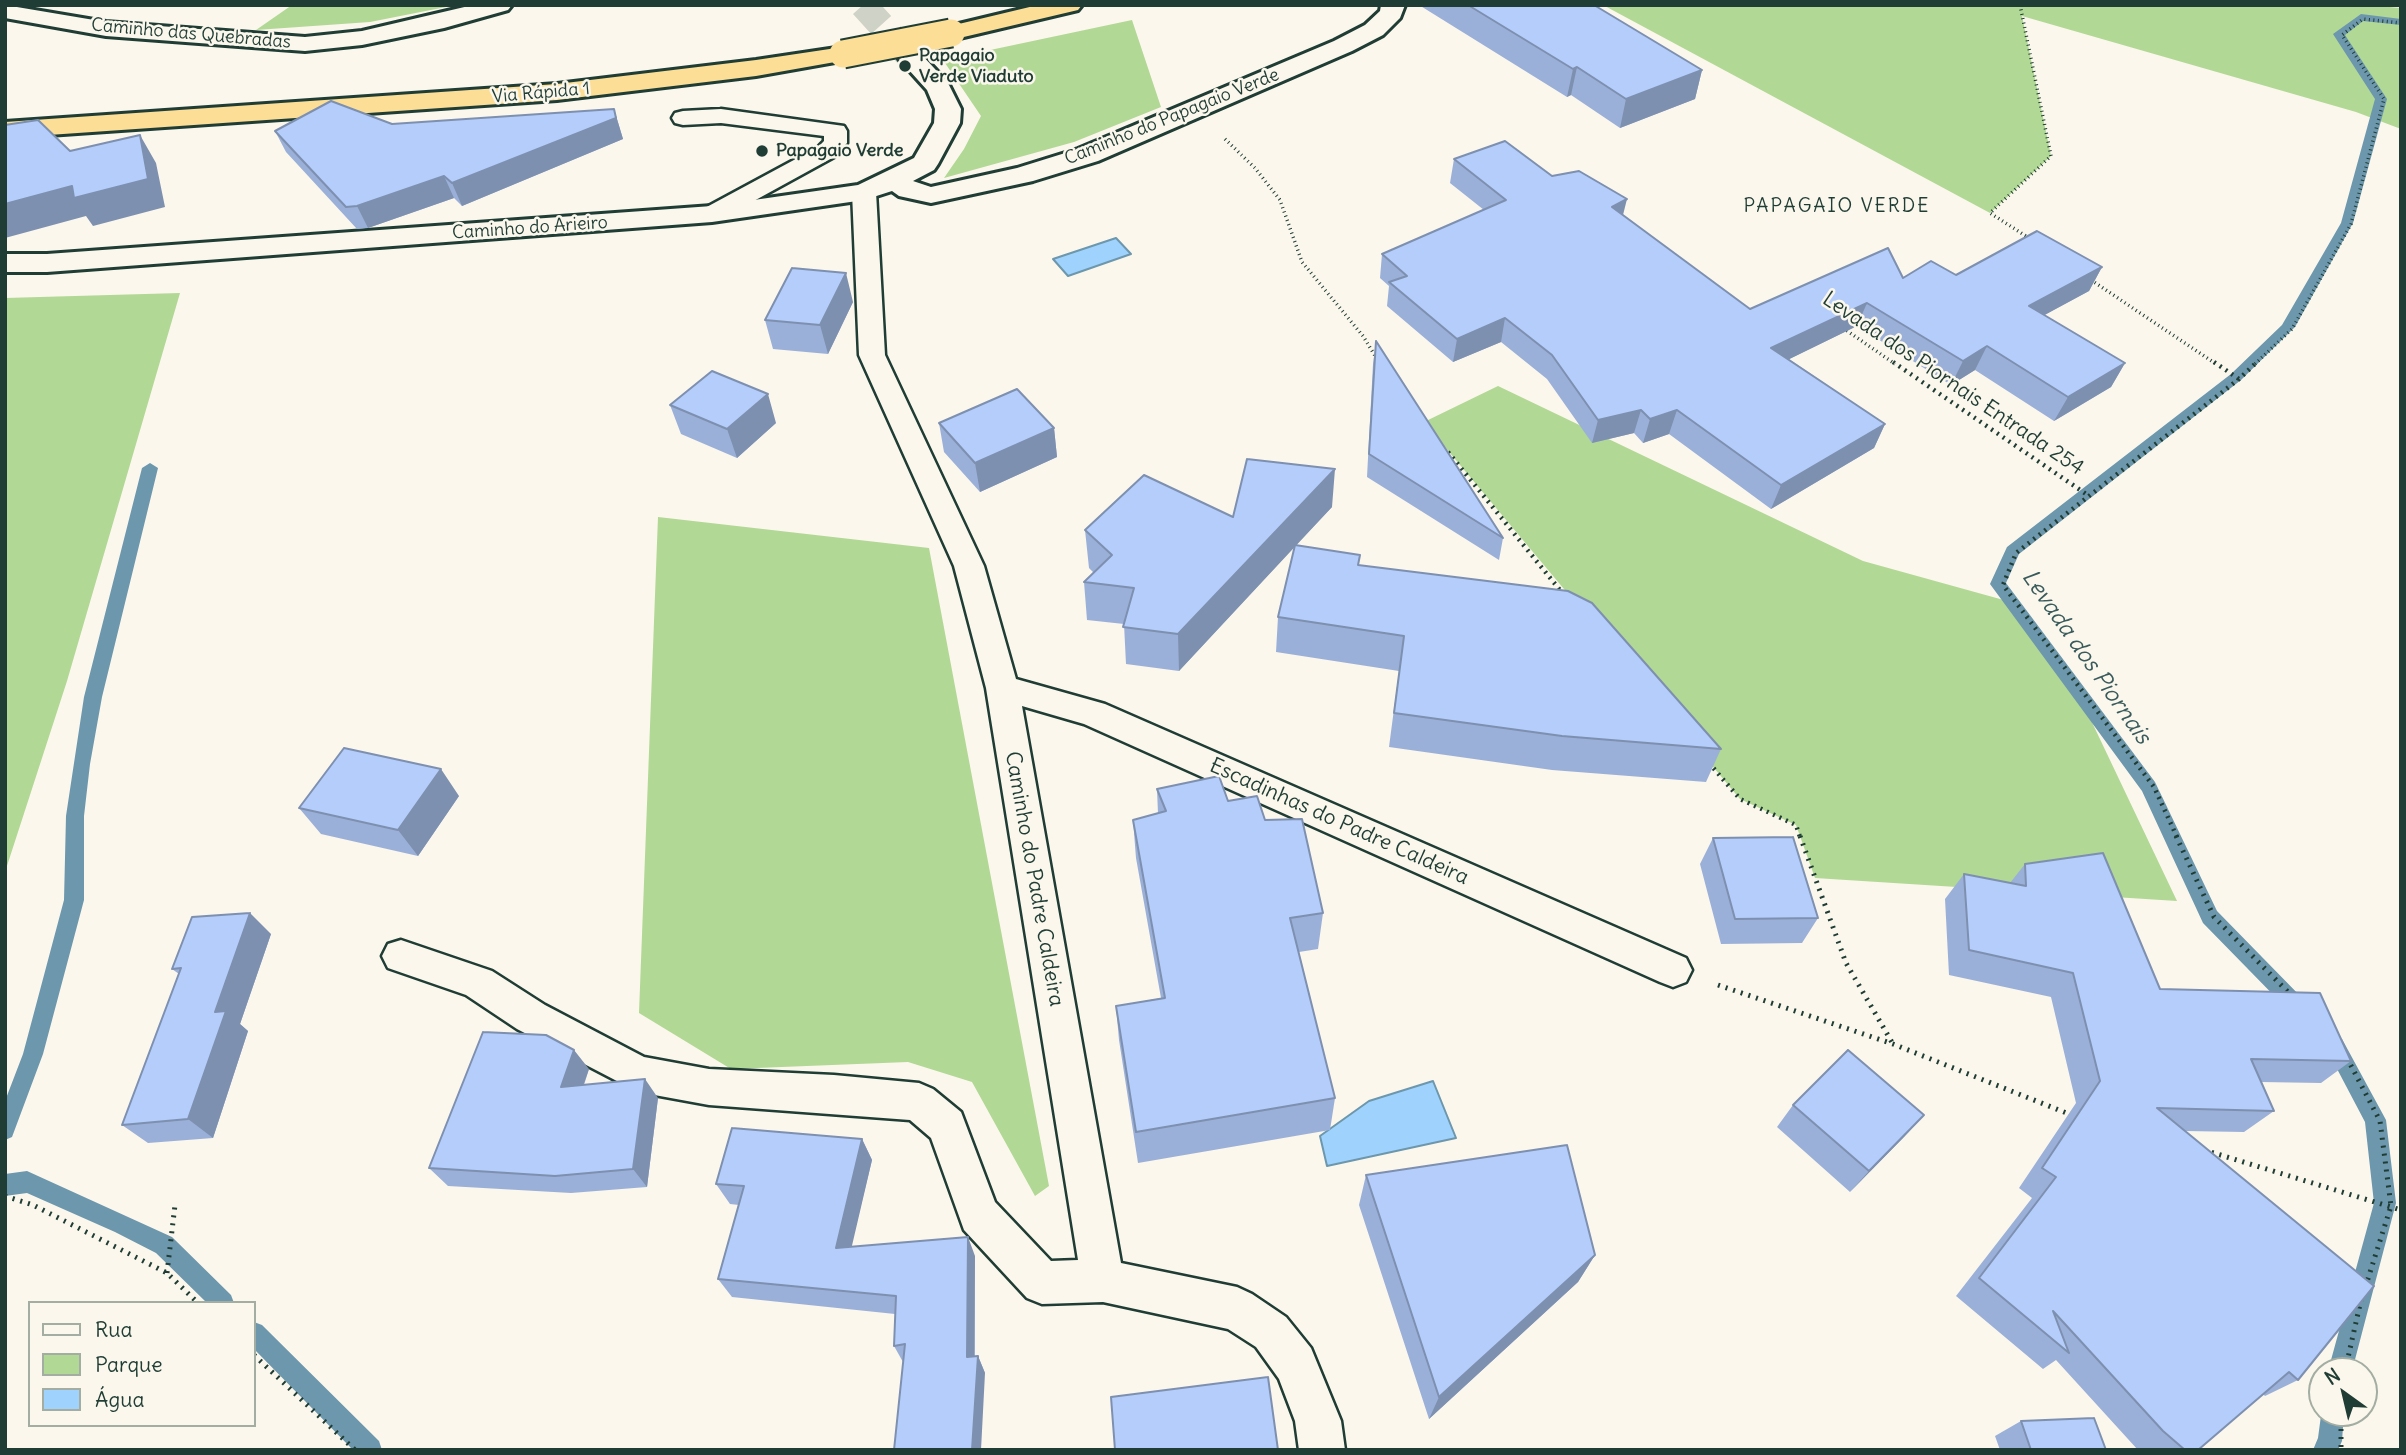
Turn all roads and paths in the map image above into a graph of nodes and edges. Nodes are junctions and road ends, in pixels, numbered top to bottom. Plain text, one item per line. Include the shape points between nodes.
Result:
1 (500, 5) edge
2 (1070, 5) edge
3 (1393, 5) edge
4 (2020, 5) edge
5 (5, 11) edge
6 (2401, 23) edge
7 (816, 34) dead end
8 (912, 58) tunnel mouth
9 (5, 107) edge
10 (1195, 109) junction
11 (682, 118) dead end
12 (5, 130) edge
13 (879, 186) junction
14 (712, 214) junction
15 (2037, 244) edge
16 (8, 265) edge
17 (2083, 275) edge
18 (1838, 324) edge
19 (1379, 364) edge
20 (2239, 379) junction
21 (1446, 450) edge
22 (2086, 494) junction
23 (1568, 600) edge
24 (1002, 688) junction
25 (1706, 760) edge
26 (401, 956) dead end
27 (1672, 970) joint
28 (2291, 995) edge
29 (1893, 1044) junction
30 (2345, 1055) edge
31 (2081, 1117) edge
32 (2191, 1146) edge
33 (5, 1196) edge
34 (175, 1205) dead end
35 (2390, 1206) junction
36 (2401, 1210) edge
37 (167, 1273) junction
38 (1103, 1281) junction
39 (196, 1301) edge
40 (256, 1356) edge
41 (2348, 1357) edge
42 (2341, 1427) edge
43 (355, 1450) edge
44 (1322, 1450) edge
45 (2341, 1450) edge

1 - 5 street, Caminho das Quebradas via 444,21 305,44 106,29
2 - 12 highway, Via Rápida 1, bridge via 843,54 557,92
3 - 10 street, Caminho do Papagaio Verde via 1374,30
4 - 15 path via 2051,156 1990,213
6 - 20 path via 2363,19 2342,35 2384,99 2351,224 2291,329
7 - 9 highway, Via Rápida 1 via 570,68
8 - 13 street, Caminho do Arieiro via 939,88 947,124 924,164
10 - 13 street, Caminho do Papagaio Verde via 1088,155 957,191 932,195
10 - 19 path via 1255,168 1280,200 1302,262 1363,335
11 - 14 lane via 721,116 836,131 835,143 826,152
13 - 14 street, Caminho do Arieiro
13 - 24 lane, Caminho do Padre Caldeira via 873,355 969,566
14 - 16 street, Caminho do Arieiro
17 - 20 path
18 - 22 path, Levada dos Piornais Entrada 254
20 - 22 path
21 - 23 path
22 - 28 path via 2016,553 2003,584 2154,787 2214,917
24 - 27 lane, Escadinhas do Padre Caldeira via 1093,713
24 - 38 lane, Caminho do Padre Caldeira
25 - 29 path via 1740,799 1796,825 1846,963
26 - 38 lane via 479,984 638,1074 709,1087 919,1102 947,1126 979,1216 1042,1283
27 - 29 path
29 - 31 path
30 - 35 path via 2380,1121
32 - 35 path
33 - 37 path via 33,1205
34 - 37 path
35 - 36 path
35 - 41 path
37 - 39 path
38 - 44 lane via 1237,1310 1271,1332 1295,1364 1318,1421
40 - 43 path
42 - 45 path

